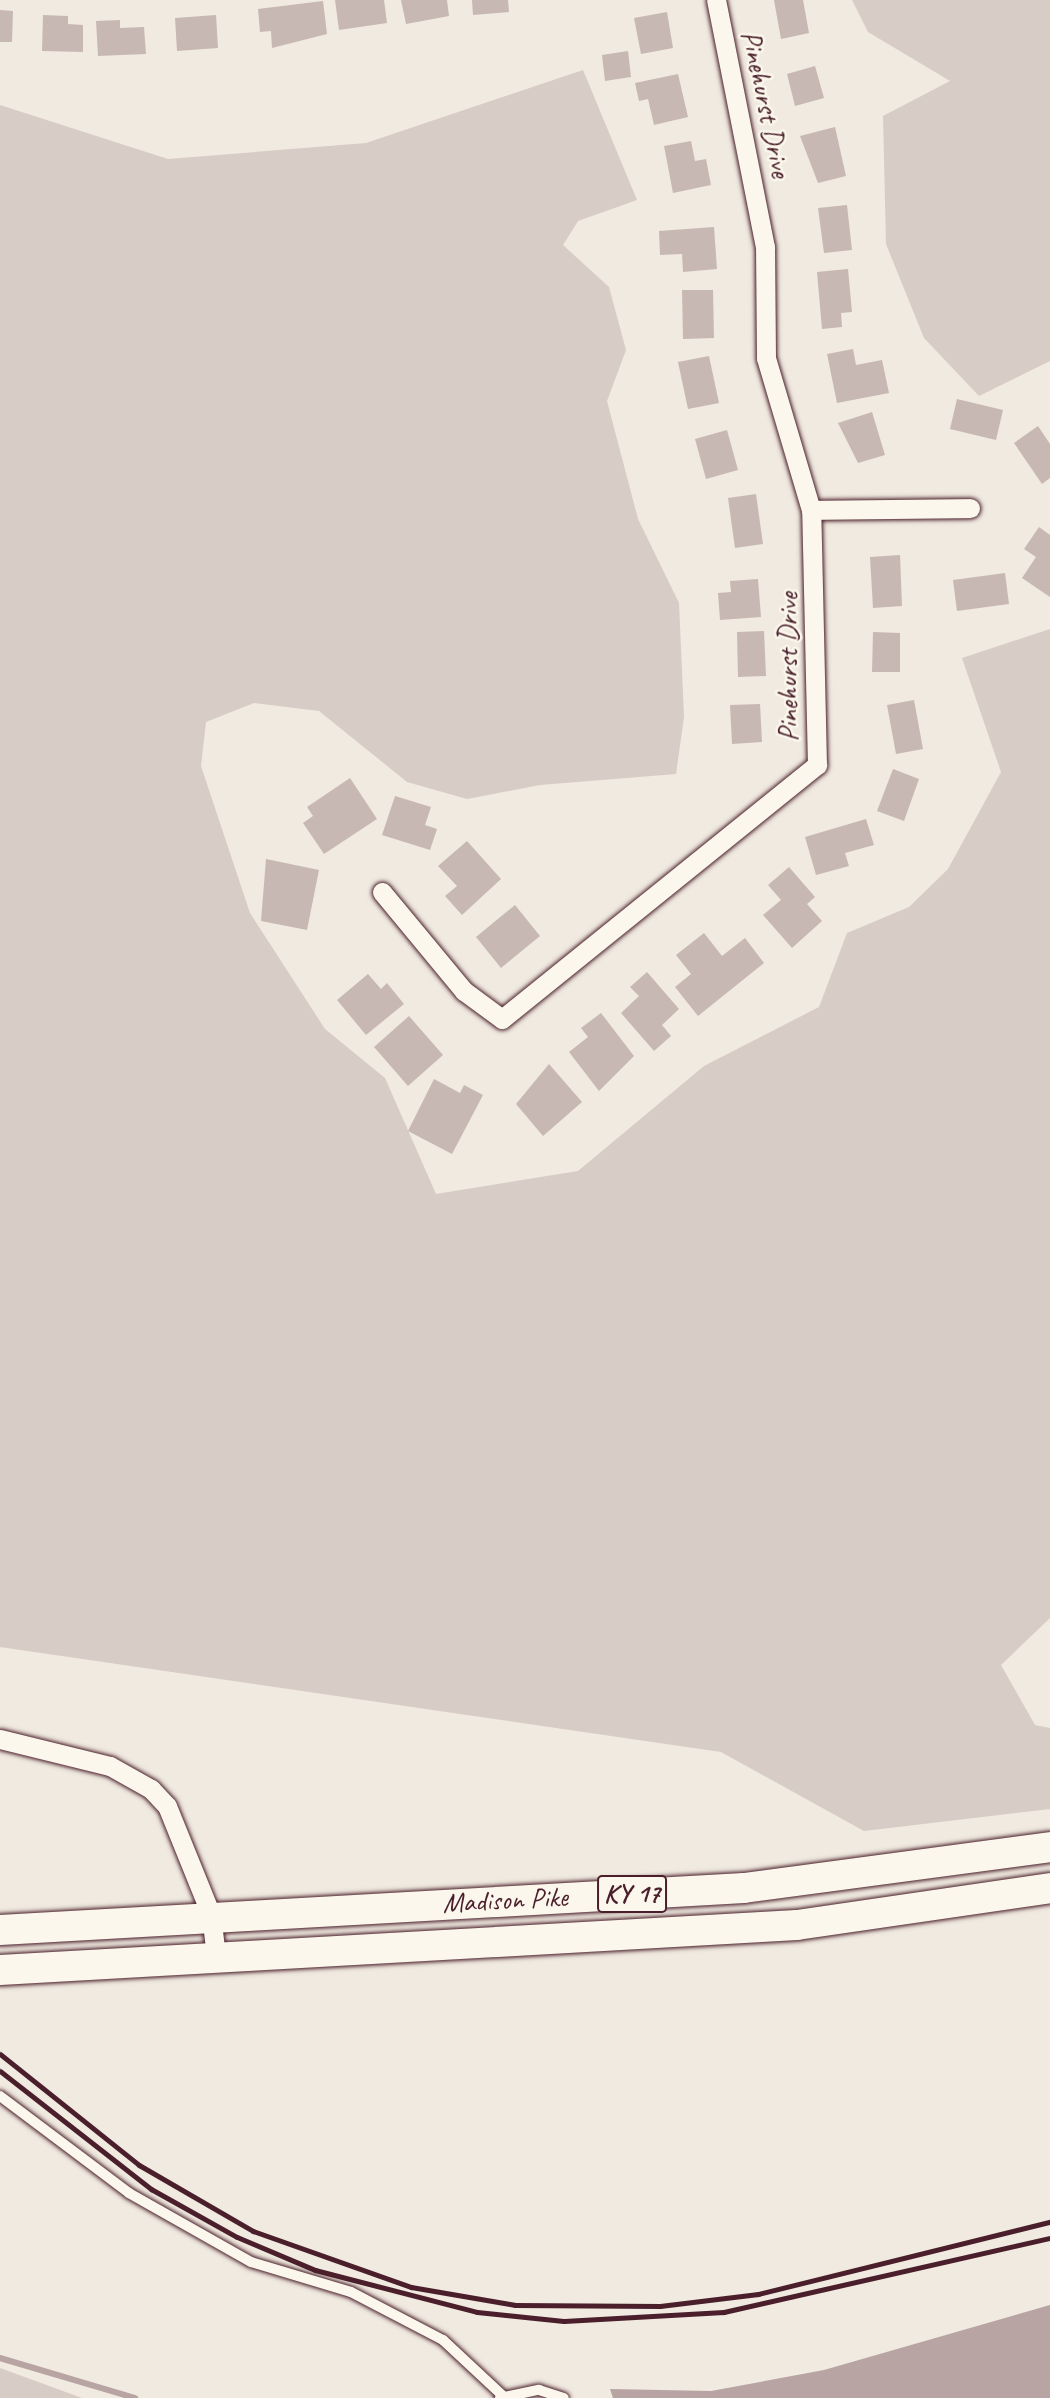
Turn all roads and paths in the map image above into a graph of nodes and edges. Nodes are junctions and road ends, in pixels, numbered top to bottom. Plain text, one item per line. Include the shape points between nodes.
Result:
1 (716, 0) edge
2 (970, 508) dead end
3 (811, 510) junction
4 (382, 892) dead end
5 (0, 1739) edge
6 (1050, 1847) edge
7 (1050, 1888) edge
8 (211, 1915) junction
9 (0, 1930) edge
10 (216, 1953) junction
11 (4, 1969) edge
12 (0, 2096) edge
13 (501, 2397) edge
14 (564, 2398) edge

1 - 3 street, Pinehurst Drive via 765,247 766,358
2 - 3 street
3 - 4 street, Pinehurst Drive via 817,765 502,1018 464,991
5 - 8 street via 110,1766 152,1789 167,1806
6 - 8 main road, Madison Pike / KY 17 via 744,1888
7 - 10 main road, Madison Pike / KY 17 via 797,1925
8 - 9 main road, Madison Pike / KY 17
8 - 10 street
10 - 11 main road, Madison Pike / KY 17
12 - 13 lane via 129,2193 251,2262 351,2292 443,2340
13 - 14 lane via 538,2390

